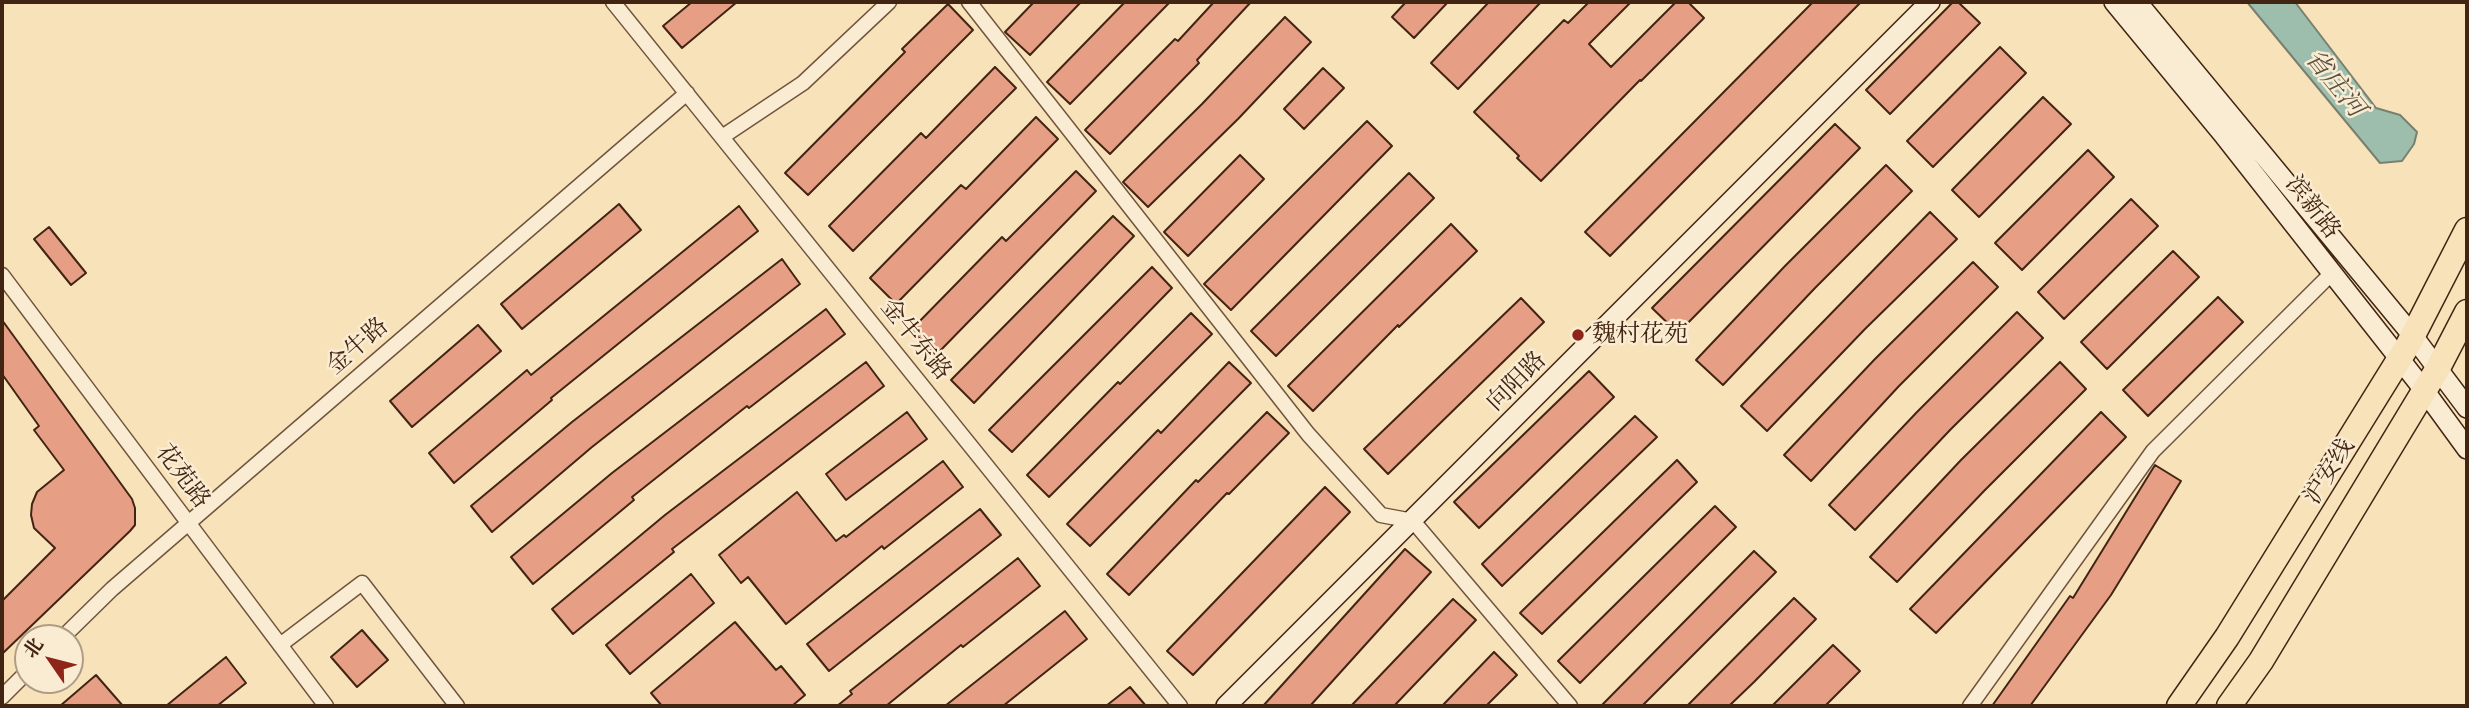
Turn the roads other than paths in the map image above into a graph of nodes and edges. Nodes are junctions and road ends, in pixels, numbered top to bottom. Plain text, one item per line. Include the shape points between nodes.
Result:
1 (613, 2) edge
2 (889, 2) edge
3 (969, 2) edge
4 (1930, 2) edge
5 (2114, 2) edge
6 (2137, 2) edge
7 (687, 93) junction
8 (722, 137) junction
9 (2467, 230) edge
10 (2332, 273) junction
11 (2, 275) edge
12 (2467, 312) edge
13 (2413, 336) junction
14 (2400, 359) junction
15 (2438, 368) junction
16 (2424, 390) junction
17 (2467, 408) edge
18 (2467, 449) edge
19 (1413, 521) junction
20 (188, 524) junction
21 (76, 624) edge
22 (280, 645) junction
23 (327, 706) edge
24 (457, 706) edge
25 (1180, 706) edge
26 (1226, 706) edge
27 (1570, 706) edge
28 (1970, 706) edge
29 (2179, 706) edge
30 (2228, 706) edge

1 - 7 street, 金牛东路
2 - 8 street via 803,83
3 - 19 street via 1308,434 1381,514
4 - 19 main road, 向阳路
5 - 10 main road, 滨新路
6 - 13 main road, 滨新路
7 - 8 street, 金牛东路
7 - 20 street, 金牛路
8 - 25 street, 金牛东路
9 - 13 highway, 沪安线
10 - 14 main road, 滨新路
10 - 28 street via 2153,451
11 - 20 street, 花苑路
12 - 15 highway, 沪安线
13 - 14 highway, 沪安线
13 - 15 main road, 滨新路
14 - 16 main road, 滨新路
14 - 29 highway, 沪安线
15 - 16 highway, 沪安线
15 - 17 main road, 滨新路
16 - 18 main road, 滨新路
16 - 30 highway, 沪安线 via 2261,661
19 - 26 main road, 向阳路
19 - 27 street
20 - 21 street, 金牛路
20 - 22 street, 花苑路
22 - 23 street, 花苑路
22 - 24 street via 362,583

